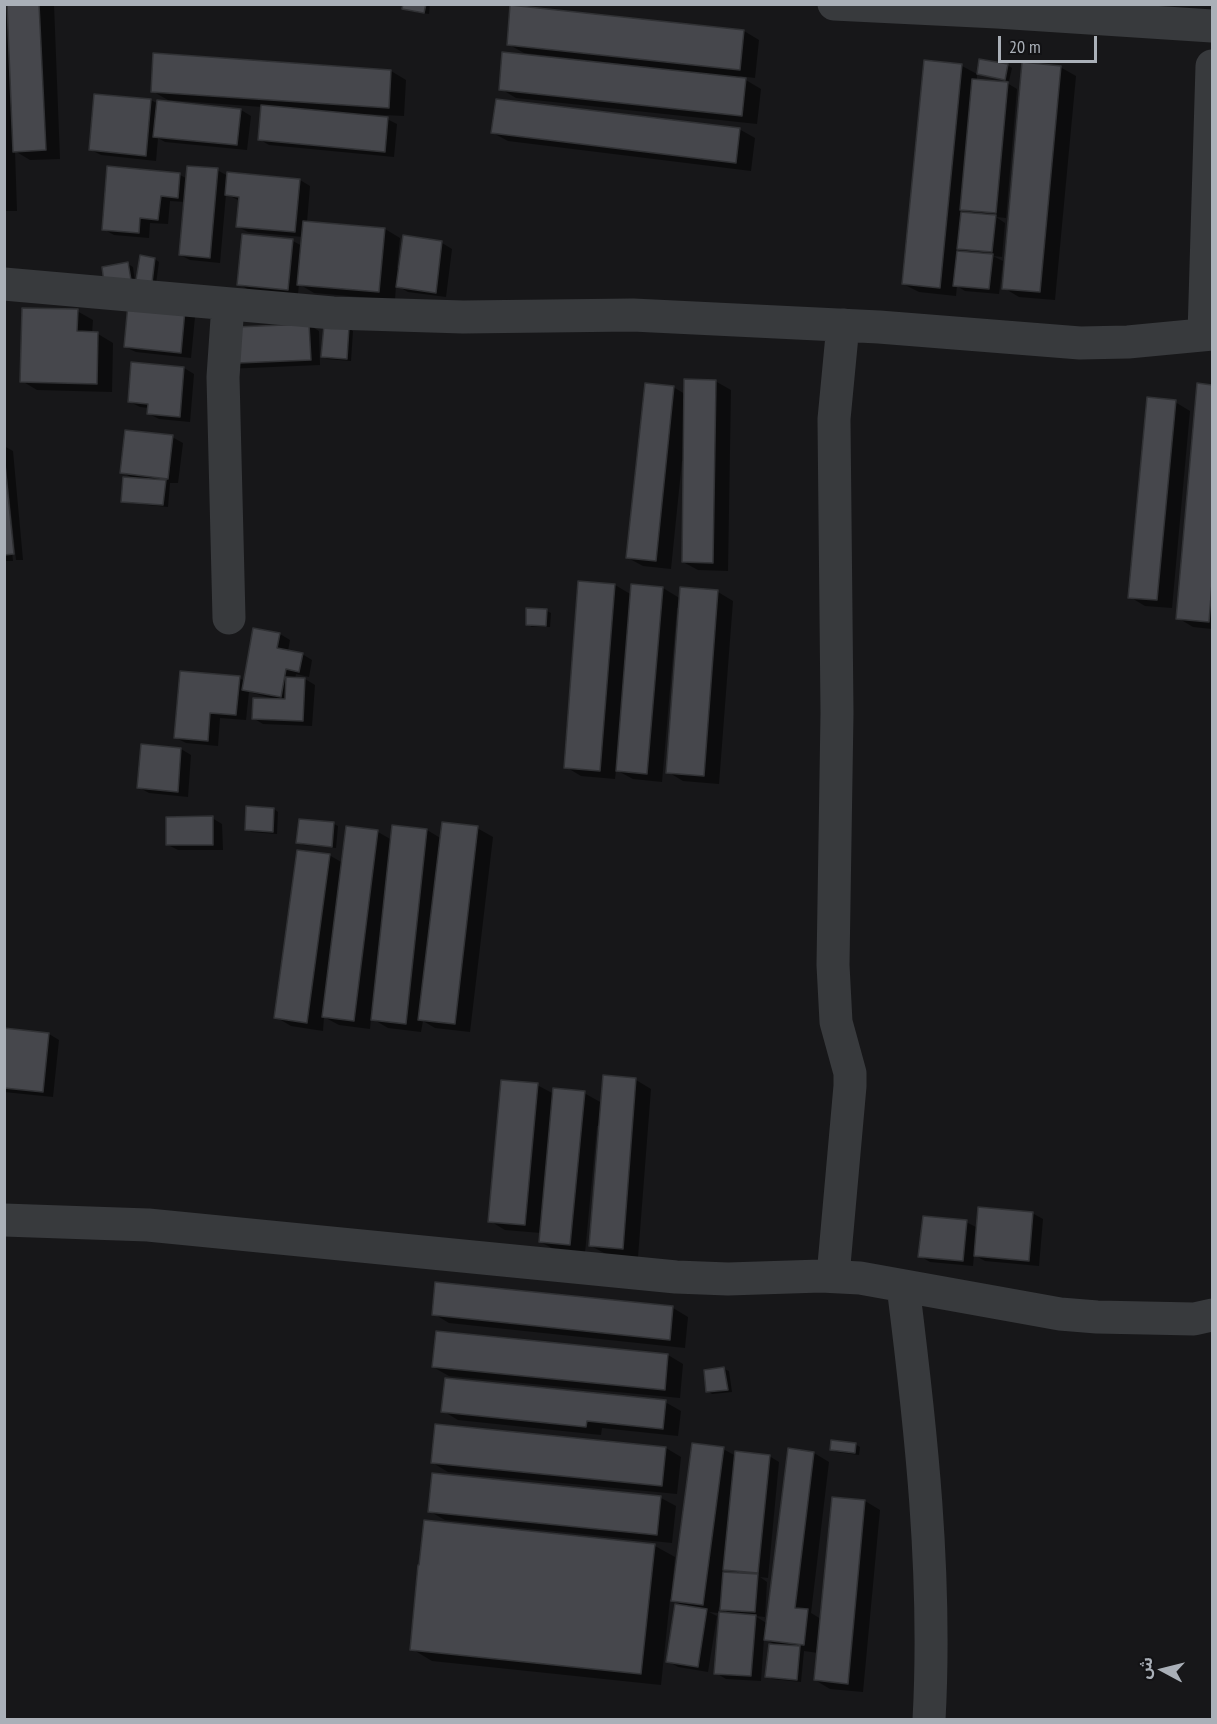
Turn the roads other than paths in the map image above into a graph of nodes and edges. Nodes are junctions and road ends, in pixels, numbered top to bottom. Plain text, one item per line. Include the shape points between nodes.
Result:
1 (834, 4) edge
2 (1212, 26) edge
3 (1212, 66) edge
4 (4, 285) edge
5 (228, 304) junction
6 (843, 325) junction
7 (1208, 334) edge
8 (229, 618) dead end
9 (4, 1220) edge
10 (833, 1276) junction
11 (903, 1286) junction
12 (1212, 1315) edge
13 (929, 1719) edge

1 - 2 street
3 - 7 street
4 - 5 street
5 - 6 street via 333,313 463,317 633,315
5 - 8 street via 222,377
6 - 7 street via 1080,343
6 - 10 street via 834,418 837,712 833,965 836,1023 850,1086
9 - 10 street via 148,1226 676,1277
10 - 11 street
11 - 12 street via 1097,1317 1194,1319
11 - 13 street via 924,1469

